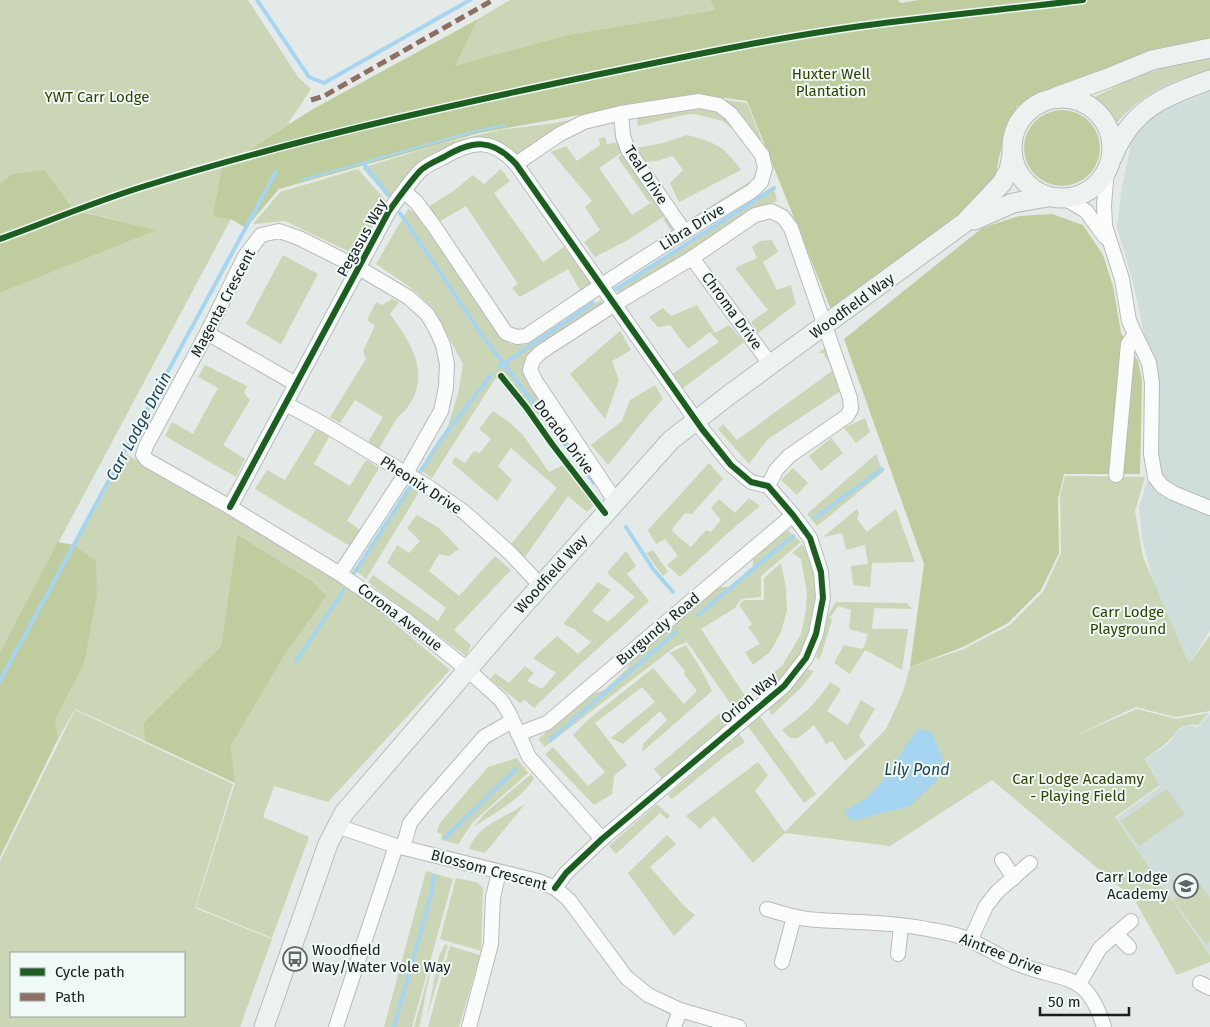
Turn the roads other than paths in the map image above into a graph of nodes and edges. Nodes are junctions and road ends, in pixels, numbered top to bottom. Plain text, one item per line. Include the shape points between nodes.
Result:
1 (1210, 48) edge
2 (1210, 80) edge
3 (1048, 100) junction
4 (621, 113) junction
5 (1012, 155) junction
6 (516, 164) junction
7 (1109, 166) junction
8 (404, 190) junction
9 (1056, 198) junction
10 (964, 224) junction
11 (684, 232) junction
12 (1113, 250) junction
13 (692, 258) junction
14 (359, 268) junction
15 (601, 285) junction
16 (614, 304) junction
17 (825, 326) junction
18 (207, 333) junction
19 (1135, 334) junction
20 (771, 365) junction
21 (296, 384) junction
22 (286, 404) junction
23 (696, 420) junction
24 (144, 455) joint
25 (406, 473) junction
26 (1116, 475) dead end
27 (768, 486) junction
28 (616, 502) junction
29 (230, 507) junction
30 (1210, 508) edge
31 (793, 515) junction
32 (340, 574) junction
33 (541, 586) junction
34 (468, 670) junction
35 (515, 728) junction
36 (337, 826) junction
37 (602, 839) junction
38 (399, 846) junction
39 (1002, 860) dead end
40 (1030, 863) dead end
41 (499, 872) junction
42 (1014, 878) junction
43 (555, 888) junction
44 (767, 909) dead end
45 (794, 917) junction
46 (1131, 921) dead end
47 (900, 926) junction
48 (1116, 934) junction
49 (970, 941) junction
50 (1129, 947) dead end
51 (898, 954) dead end
52 (782, 962) dead end
53 (1079, 984) junction
54 (680, 1010) junction
55 (264, 1027) edge
56 (336, 1027) edge
57 (469, 1027) edge
58 (674, 1027) edge
59 (739, 1027) edge
60 (1104, 1027) edge

1 - 3 street via 1152,60
2 - 7 street via 1173,93 1149,107 1127,128
3 - 5 street via 1029,110 1018,123
3 - 7 street via 1065,98 1086,104 1100,115 1112,143
4 - 6 street, Libra Drive via 584,122
4 - 11 street, Teal Drive via 628,150
4 - 11 street, Libra Drive via 700,102 719,105 731,114 762,155 765,168 761,182 752,191
5 - 9 street via 1024,182 1038,192
5 - 10 street, Woodfield Way via 1002,183
6 - 8 street, Pegasus Way via 493,145 458,148 422,169
6 - 15 street, Pegasus Way
7 - 9 street via 1099,182 1081,195
7 - 12 street via 1104,205
8 - 14 street, Pegasus Way
8 - 15 street, Libra Drive via 434,226 506,333 526,336
9 - 10 street, Woodfield Way via 1013,203
9 - 12 street via 1086,211
10 - 17 street, Woodfield Way
11 - 15 street, Libra Drive
12 - 19 street via 1129,321
13 - 16 street, Dorado Drive
13 - 17 street, Dorado Drive via 755,215 771,211 783,217 791,228
13 - 20 street, Chroma Drive
14 - 18 street, Magenta Crescent via 279,231 261,235 245,256
14 - 21 street, Pegasus Way
14 - 25 street, Magenta Crescent via 408,297 427,314 445,354 446,387 441,411
15 - 16 street, Pegasus Way
16 - 23 street, Pegasus Way
16 - 28 street, Dorado Drive via 541,352 533,360 530,370
17 - 20 street, Woodfield Way
17 - 27 street, Dorado Drive via 851,409 847,416 789,456 776,470
18 - 21 street
18 - 24 street, Magenta Crescent
19 - 26 street via 1128,344
19 - 30 street via 1149,363 1152,383 1151,454 1155,477 1173,493
20 - 23 street, Woodfield Way
21 - 22 street, Pegasus Way
22 - 25 street, Pheonix Drive
22 - 29 street, Pegasus Way
23 - 27 street, Orion Way via 731,465 751,482
23 - 28 street, Woodfield Way via 672,440
24 - 29 street, Corona Avenue via 147,460
25 - 32 street, Magenta Crescent
25 - 33 street, Pheonix Drive via 464,512
27 - 31 street, Orion Way
28 - 33 street, Woodfield Way
29 - 32 street, Corona Avenue
31 - 35 street, Burgundy Road via 547,723
31 - 37 street, Orion Way via 810,538 821,572 823,598 816,634 806,658 784,686
32 - 34 street, Corona Avenue via 406,620
33 - 34 street, Woodfield Way
34 - 35 street, Corona Avenue via 501,700
34 - 36 street, Woodfield Way via 344,813
35 - 37 street, Corona Avenue via 530,757
35 - 38 street, Burgundy Road via 484,737 410,823
36 - 38 street, Blossom Crescent
36 - 55 street, Woodfield Way
37 - 43 street, Orion Way
38 - 41 street, Blossom Crescent
38 - 56 street, Burgundy Road
39 - 42 street
40 - 42 street
41 - 43 street, Blossom Crescent
41 - 57 street via 493,898 488,960
42 - 49 street via 986,906
43 - 54 street, Blossom Crescent via 569,900 626,977 648,995
44 - 45 street, Aintree Drive
45 - 47 street, Aintree Drive
45 - 52 street
46 - 48 street
47 - 49 street, Aintree Drive via 929,929
47 - 51 street
48 - 50 street
48 - 53 street via 1100,948
49 - 53 street, Aintree Drive via 1026,967
53 - 60 street via 1097,1006
54 - 58 street
54 - 59 street, Blossom Crescent

